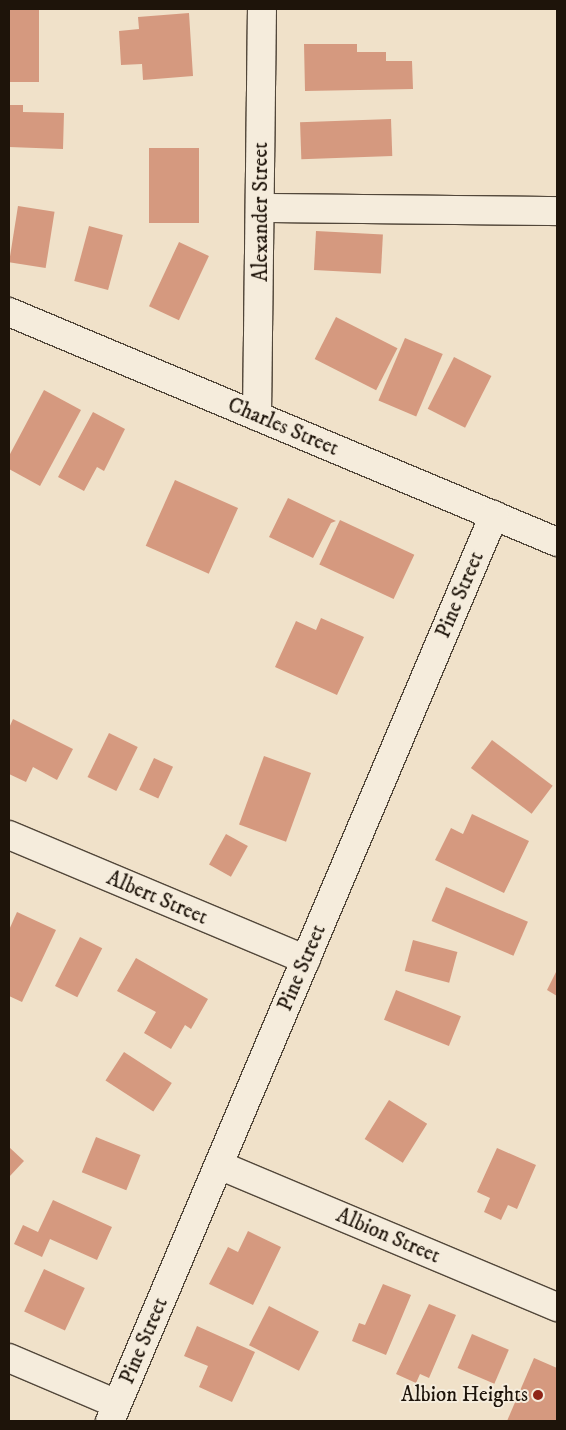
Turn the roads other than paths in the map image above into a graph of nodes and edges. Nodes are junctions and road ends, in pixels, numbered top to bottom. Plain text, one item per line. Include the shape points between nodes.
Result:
1 (262, 9) edge
2 (261, 208) junction
3 (557, 211) edge
4 (9, 312) edge
5 (257, 416) junction
6 (494, 515) junction
7 (557, 542) edge
8 (9, 835) edge
9 (306, 960) junction
10 (219, 1165) junction
11 (557, 1307) edge
12 (9, 1358) edge
13 (114, 1413) edge

1 - 2 street, Alexander Street
2 - 3 street
2 - 5 street, Alexander Street
4 - 5 street, Charles Street
5 - 6 street, Charles Street
6 - 7 street, Charles Street
6 - 9 street, Pine Street
8 - 9 street, Albert Street
9 - 10 street, Pine Street
10 - 11 street, Albion Street
10 - 13 street, Pine Street
12 - 13 street

